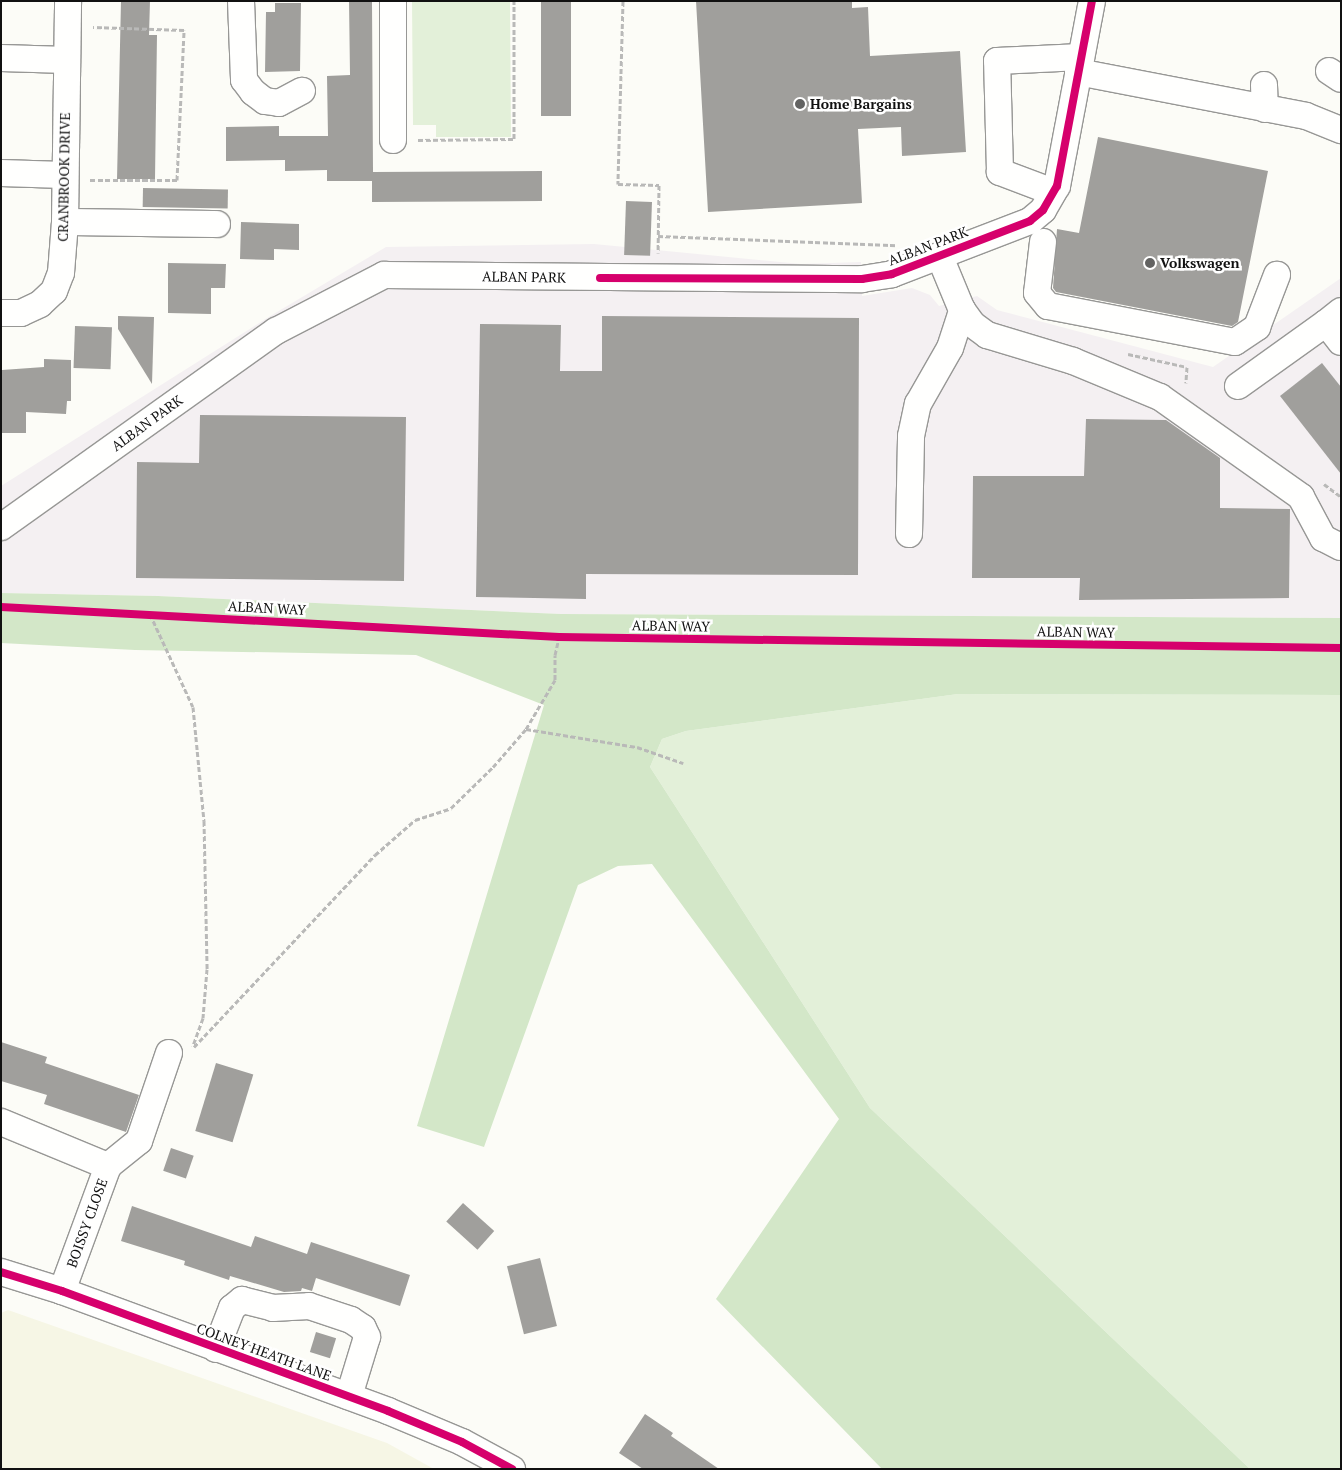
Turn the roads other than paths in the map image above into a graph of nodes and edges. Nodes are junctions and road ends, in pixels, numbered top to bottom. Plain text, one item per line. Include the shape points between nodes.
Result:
1 (241, 1) edge
2 (393, 1) edge
3 (1092, 1) edge
4 (68, 14) edge
5 (1, 58) edge
6 (67, 60) junction
7 (1080, 64) junction
8 (302, 90) dead end
9 (1341, 130) edge
10 (393, 140) road end
11 (1, 173) edge
12 (64, 177) junction
13 (1054, 192) junction
14 (65, 222) junction
15 (216, 224) dead end
16 (1043, 242) dead end
17 (940, 257) junction
18 (1277, 275) dead end
19 (962, 310) junction
20 (1, 313) edge
21 (1336, 325) edge
22 (1238, 386) dead end
23 (1, 528) edge
24 (909, 534) dead end
25 (1341, 546) edge
26 (169, 1053) dead end
27 (1, 1122) edge
28 (108, 1166) junction
29 (1, 1272) edge
30 (62, 1291) junction
31 (216, 1349) junction
32 (349, 1396) junction
33 (512, 1469) edge

1 - 8 street via 244,80 265,100 280,103
2 - 10 street
3 - 7 street, ALBAN PARK
4 - 6 street, CRANBROOK DRIVE
5 - 6 street
6 - 12 street, CRANBROOK DRIVE
7 - 9 street via 1265,97
7 - 13 street, ALBAN PARK
7 - 13 street via 997,61 1000,172
11 - 12 street
12 - 14 street, CRANBROOK DRIVE
13 - 17 street, ALBAN PARK via 1043,210 1030,221
14 - 15 street
14 - 20 street, CRANBROOK DRIVE via 61,273 54,292 40,304 21,313
16 - 18 street via 1037,293 1048,306 1235,342 1257,328
17 - 19 street
17 - 23 street, ALBAN PARK via 892,274 862,279 384,275 276,331
19 - 24 street via 950,348 918,404 914,420
19 - 25 street via 972,324 987,335 1073,362 1160,397 1301,496 1323,538
21 - 22 street
26 - 28 street, BOISSY CLOSE via 139,1141
27 - 28 street
28 - 30 street, BOISSY CLOSE
29 - 30 street, COLNEY HEATH LANE
30 - 31 street, COLNEY HEATH LANE
31 - 32 street, COLNEY HEATH LANE
31 - 32 street via 232,1308 242,1300 272,1308 309,1306 350,1320 363,1328 367,1338
32 - 33 street, COLNEY HEATH LANE via 462,1442

